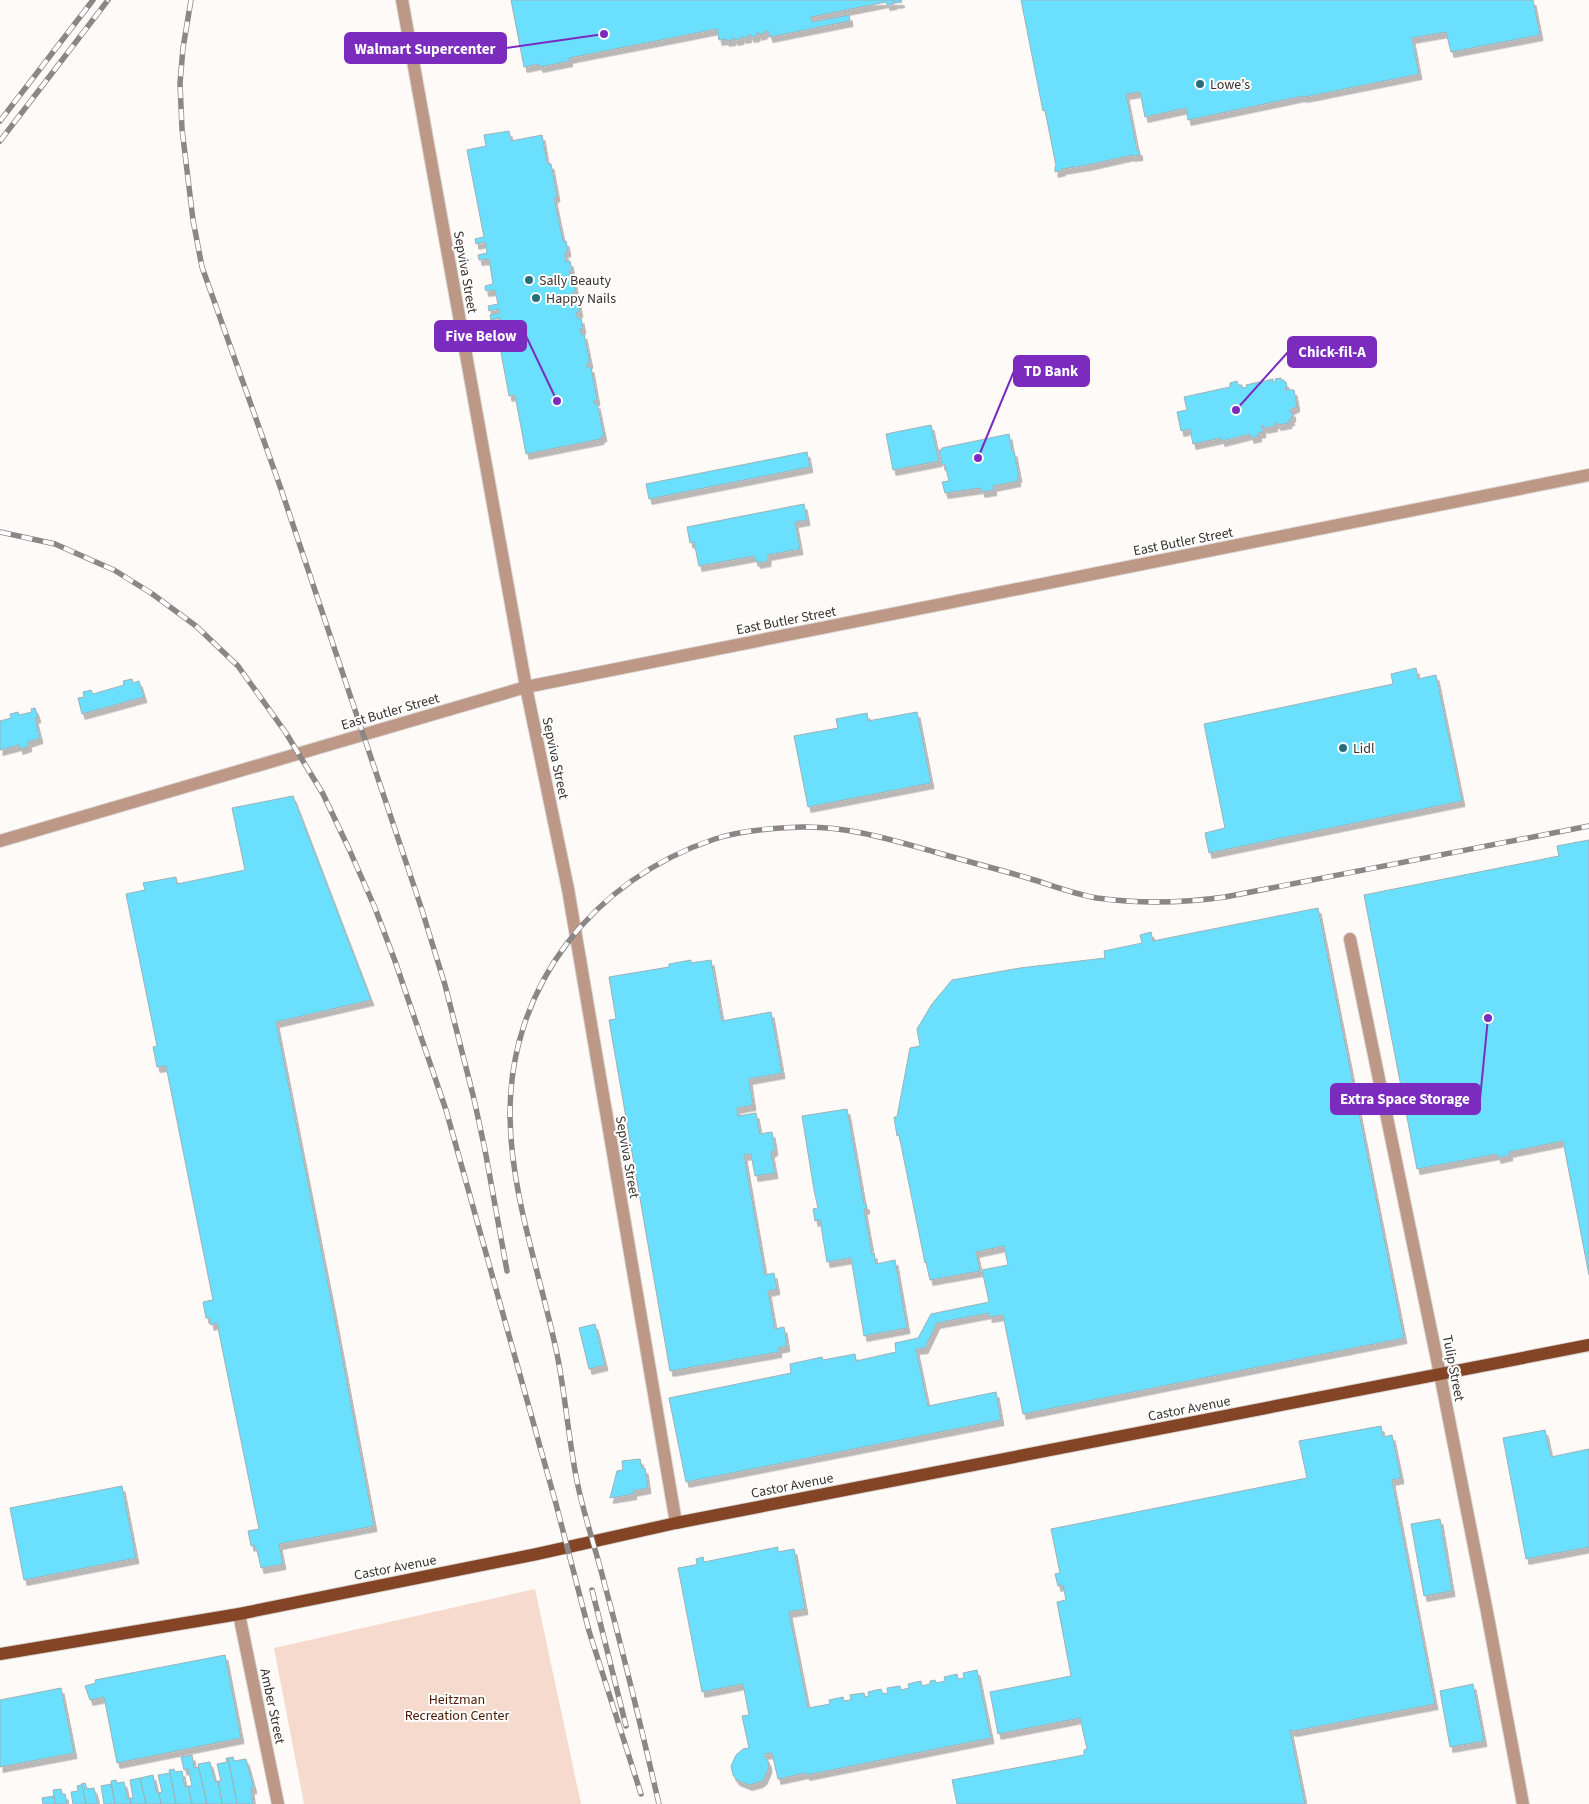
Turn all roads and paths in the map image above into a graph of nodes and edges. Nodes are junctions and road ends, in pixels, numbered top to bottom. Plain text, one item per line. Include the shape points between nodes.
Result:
1 (402, 0) edge
2 (1589, 475) edge
3 (526, 687) junction
4 (0, 841) edge
5 (1350, 939) dead end
6 (1589, 1345) edge
7 (1440, 1374) junction
8 (676, 1523) junction
9 (239, 1614) junction
10 (0, 1654) edge
11 (278, 1804) edge
12 (1523, 1804) edge

1 - 3 street, Sepviva Street
2 - 3 street, East Butler Street
3 - 4 street, East Butler Street
3 - 8 street, Sepviva Street via 568,889
5 - 7 street, Tulip Street
6 - 7 main road, Castor Avenue
7 - 8 main road, Castor Avenue
7 - 12 street, Tulip Street
8 - 9 main road, Castor Avenue
9 - 10 main road, Castor Avenue
9 - 11 street, Amber Street

